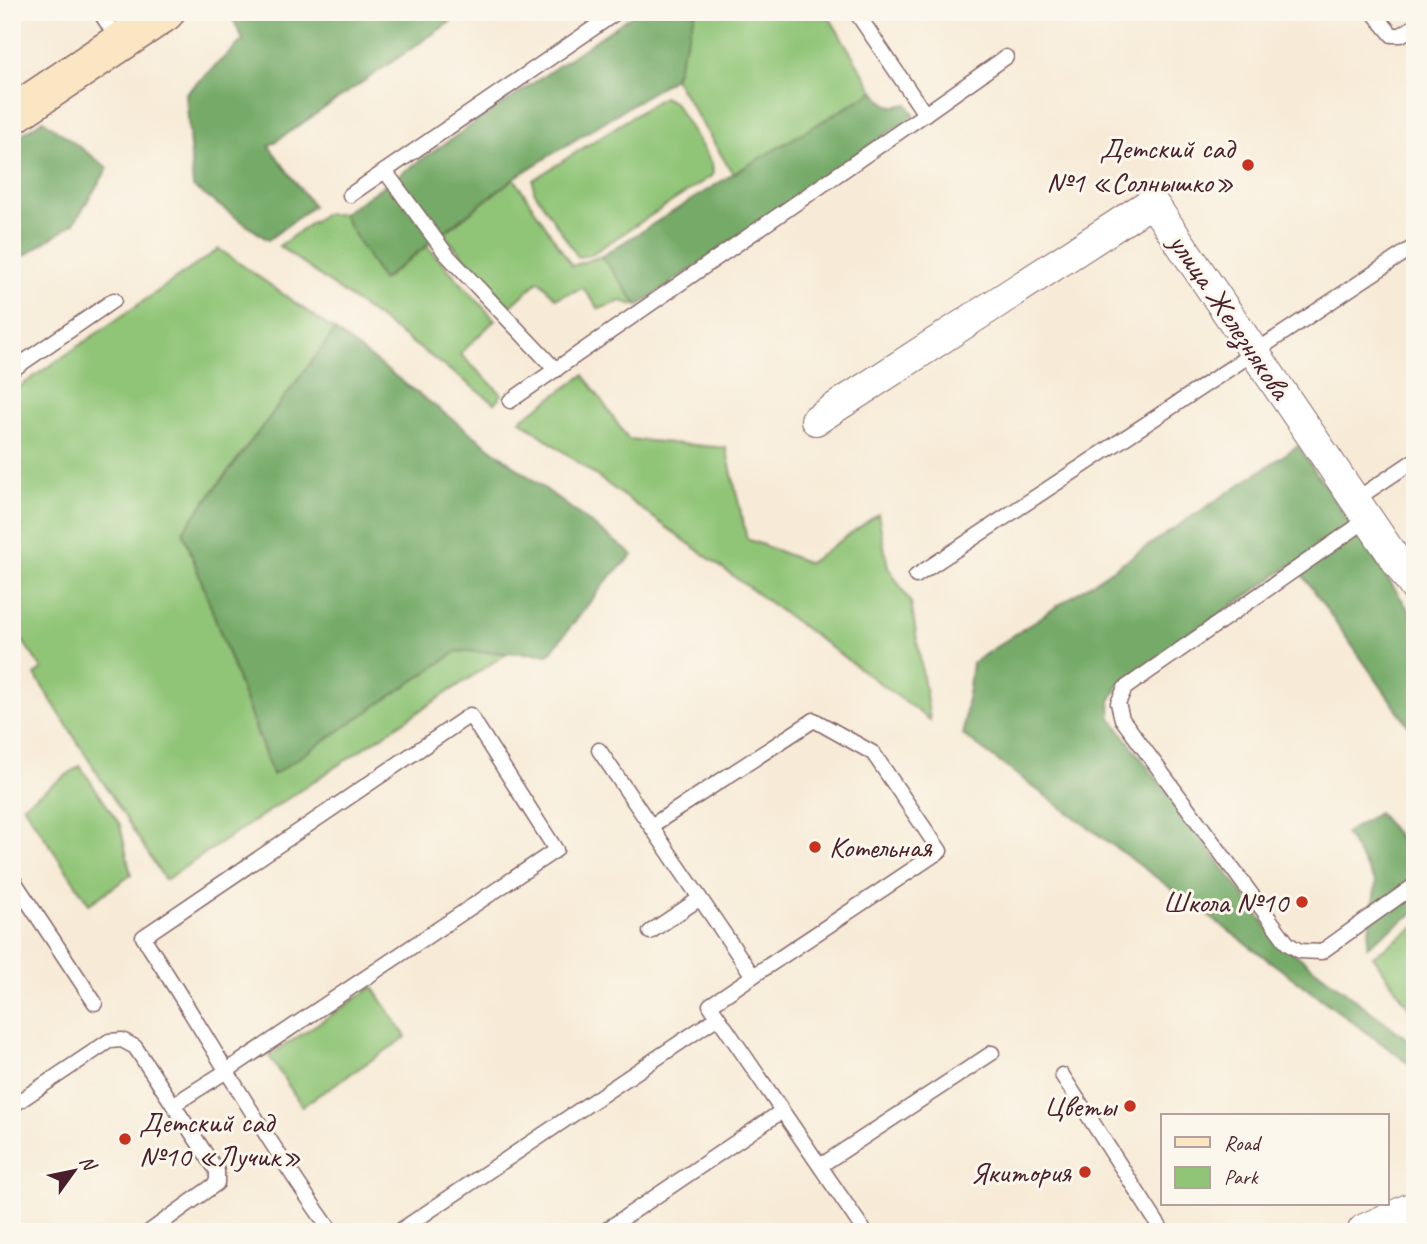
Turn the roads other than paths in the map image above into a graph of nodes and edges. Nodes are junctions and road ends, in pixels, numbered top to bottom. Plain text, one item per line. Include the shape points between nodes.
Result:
1 (165, 12) edge
2 (617, 12) edge
3 (856, 12) edge
4 (1373, 12) edge
5 (1415, 26) edge
6 (110, 27) edge
7 (1006, 57) dead end
8 (925, 114) junction
9 (12, 115) edge
10 (385, 171) junction
11 (350, 195) dead end
12 (1415, 246) edge
13 (114, 300) dead end
14 (1254, 353) junction
15 (12, 370) edge
16 (556, 370) junction
17 (510, 401) dead end
18 (816, 420) dead end
19 (1415, 460) edge
20 (1362, 510) junction
21 (916, 576) dead end
22 (1415, 588) edge
23 (599, 750) dead end
24 (651, 827) junction
25 (12, 878) edge
26 (1415, 885) edge
27 (699, 899) junction
28 (650, 932) dead end
29 (753, 976) junction
30 (95, 1003) dead end
31 (718, 1017) junction
32 (992, 1053) dead end
33 (225, 1072) junction
34 (1062, 1075) dead end
35 (173, 1105) junction
36 (12, 1107) edge
37 (782, 1111) junction
38 (820, 1166) junction
39 (1415, 1210) edge
40 (149, 1232) edge
41 (332, 1232) edge
42 (398, 1232) edge
43 (603, 1232) edge
44 (865, 1232) edge
45 (1163, 1232) edge
46 (1366, 1232) edge

1 - 6 main road
2 - 10 lane
3 - 8 lane
4 - 5 lane via 1392,35
6 - 9 main road
7 - 8 lane
8 - 16 lane
10 - 11 lane
10 - 16 lane via 447,255
12 - 14 lane
13 - 15 lane
14 - 18 street, улица Железнякова via 1152,202
14 - 20 street, улица Железнякова
14 - 21 lane
16 - 17 lane
19 - 20 lane
20 - 22 street, улица Железнякова
20 - 26 lane via 1125,688 1118,703 1122,719 1287,944 1300,951 1321,952
23 - 24 lane
24 - 27 lane
24 - 29 lane via 814,720 873,753 940,851
25 - 30 lane
27 - 28 lane
27 - 29 lane
29 - 31 lane via 710,1005
31 - 37 lane
31 - 42 lane
32 - 38 lane
33 - 33 lane via 556,850 470,715 143,937
33 - 35 lane
33 - 41 lane
34 - 45 lane
35 - 36 lane via 135,1047 122,1040 109,1041
35 - 40 lane via 217,1171 217,1183
37 - 38 lane
37 - 43 lane
38 - 44 lane
39 - 46 street

